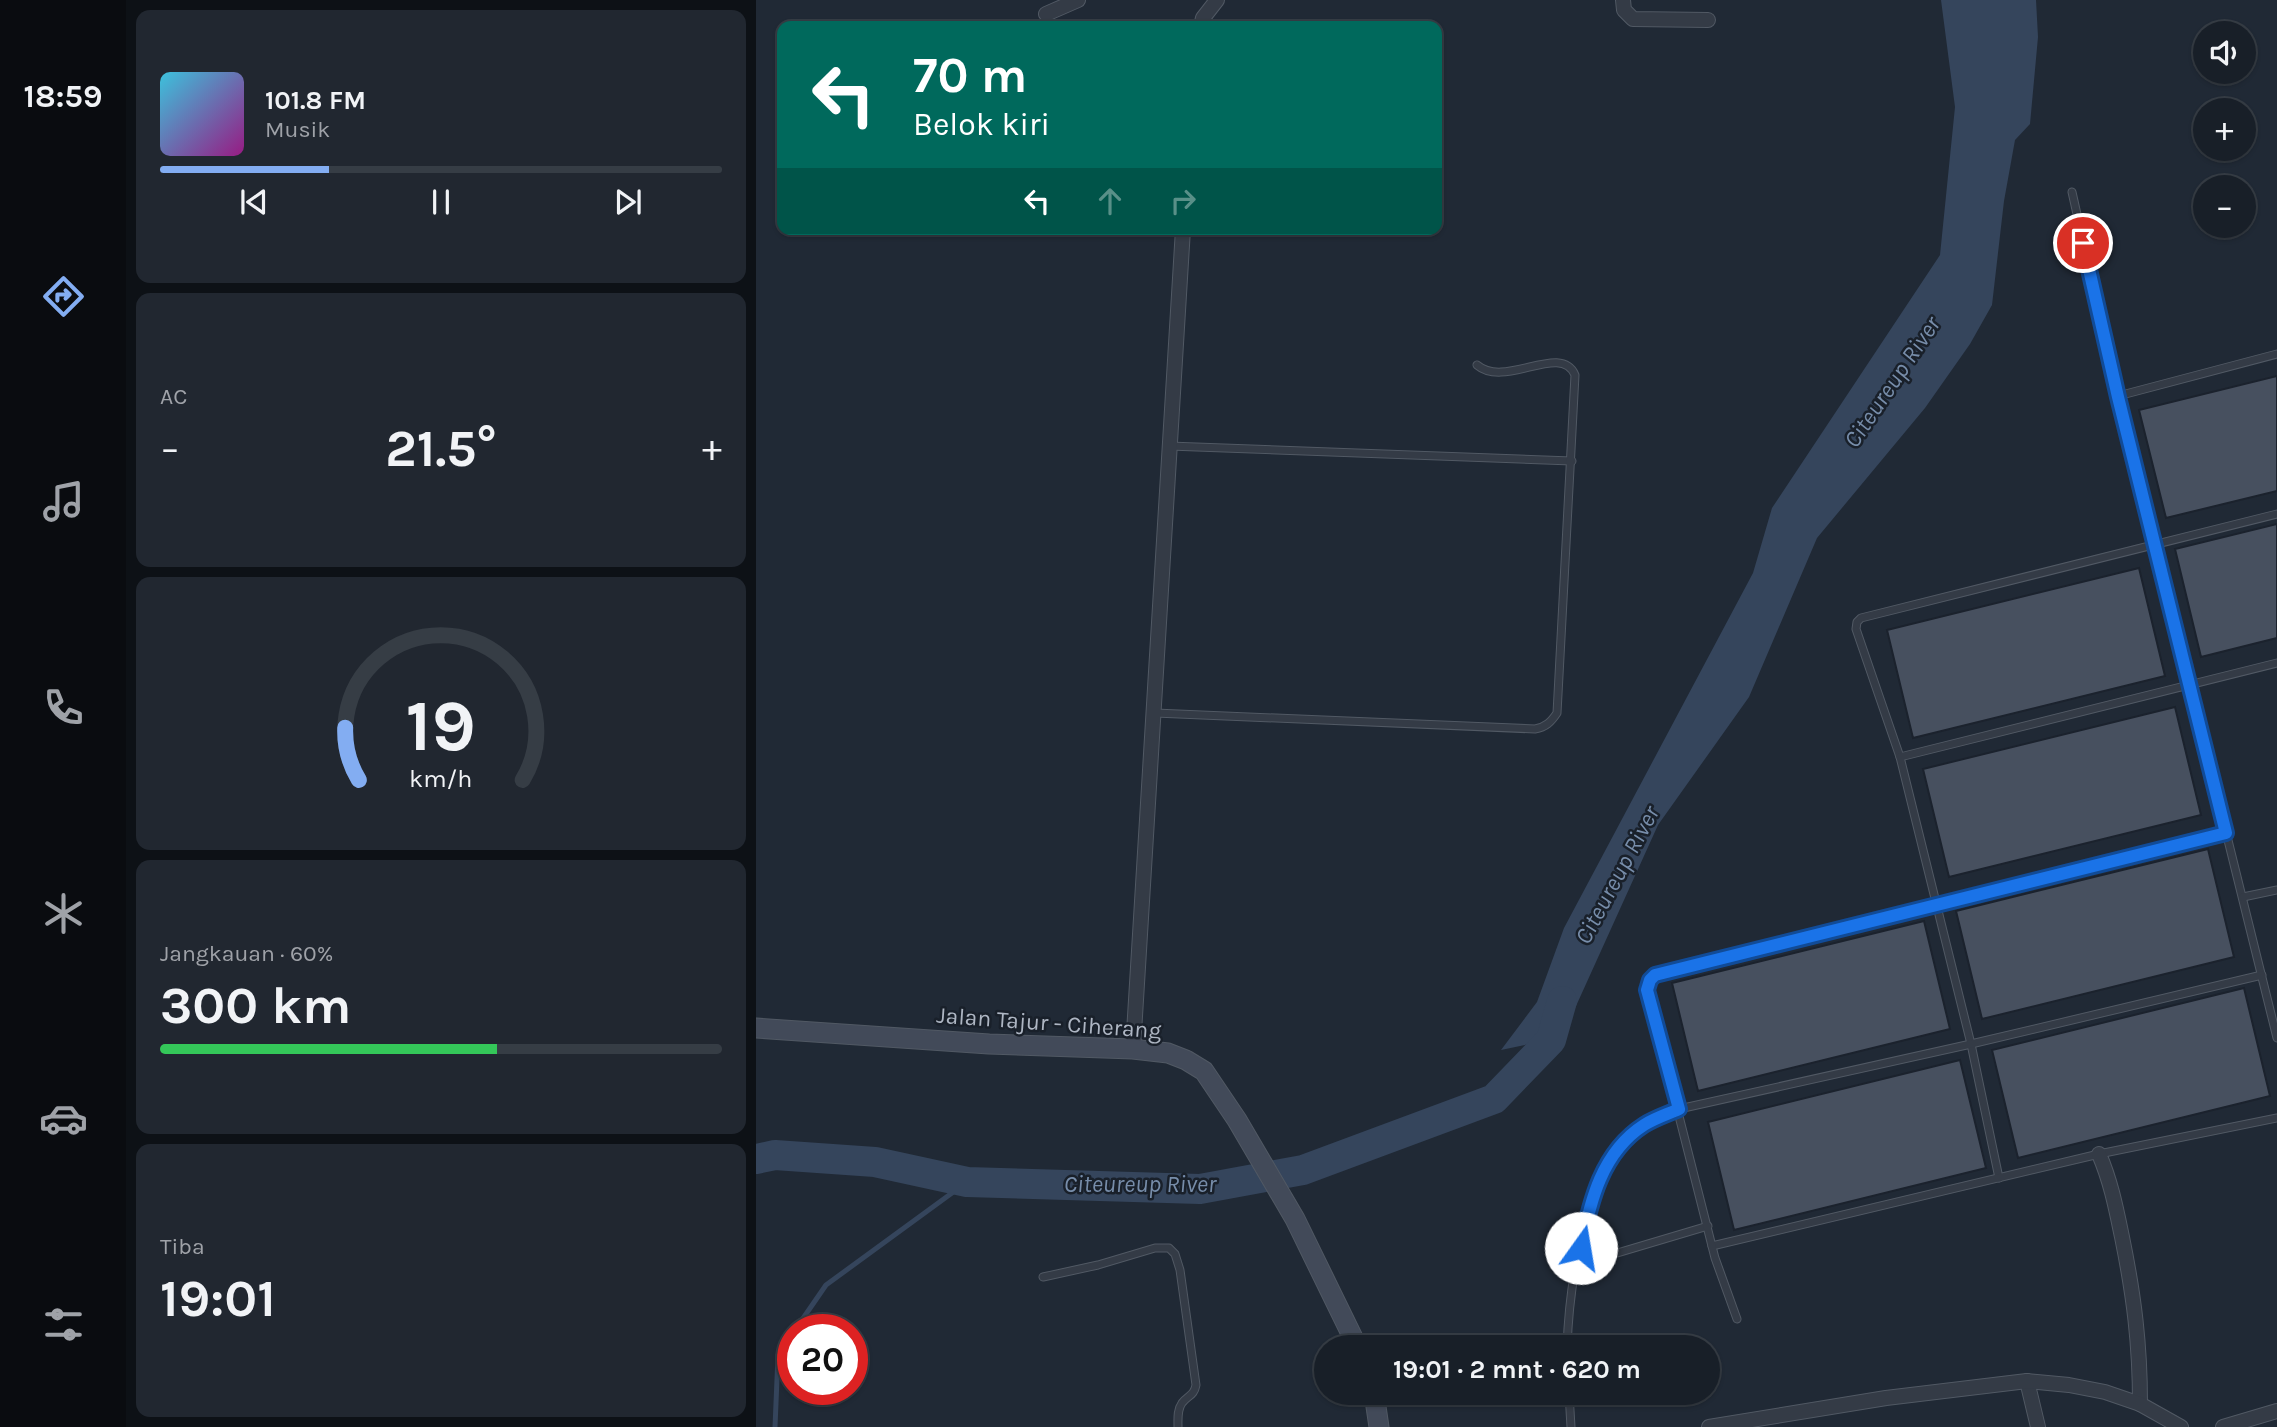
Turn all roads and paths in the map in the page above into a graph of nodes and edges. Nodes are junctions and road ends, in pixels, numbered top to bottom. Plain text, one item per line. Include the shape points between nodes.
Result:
1 (1079, 0) edge
2 (1217, 0) edge
3 (1623, 0) edge
4 (1046, 14) dead end
5 (1708, 20) dead end
6 (1202, 21) edge
7 (2072, 192) dead end
8 (1183, 235) edge
9 (2277, 354) edge
10 (1477, 365) dead end
11 (2118, 397) junction
12 (1169, 446) junction
13 (1572, 460) junction
14 (2277, 514) edge
15 (2155, 544) junction
16 (2277, 663) edge
17 (2190, 686) junction
18 (1155, 713) junction
19 (1900, 757) junction
20 (2226, 833) junction
21 (2277, 890) edge
22 (2243, 897) junction
23 (1935, 905) junction
24 (2262, 975) junction
25 (756, 1028) edge
26 (2277, 1038) edge
27 (1971, 1044) junction
28 (1133, 1049) junction
29 (1679, 1109) junction
30 (2277, 1118) edge
31 (2099, 1154) junction
32 (1999, 1178) junction
33 (1708, 1226) junction
34 (1712, 1246) junction
35 (1577, 1265) junction
36 (1043, 1277) dead end
37 (1737, 1319) dead end
38 (1352, 1335) edge
39 (1568, 1335) edge
40 (2027, 1381) junction
41 (2140, 1404) junction
42 (1376, 1405) edge
43 (1570, 1405) edge
44 (2277, 1411) edge
45 (2174, 1425) edge
46 (1178, 1427) edge
47 (1379, 1427) edge
48 (1571, 1427) edge
49 (1709, 1427) edge
50 (2038, 1427) edge
51 (2223, 1427) edge

1 - 4 street
2 - 6 street
3 - 5 street via 1624,10 1633,19
7 - 11 lane
8 - 12 street
9 - 11 lane
10 - 13 lane via 1492,373 1556,362 1572,369
11 - 15 lane
12 - 13 lane
12 - 18 street
13 - 18 lane via 1558,713 1544,727
14 - 15 lane
15 - 17 lane
15 - 19 lane via 1861,618 1856,629
16 - 17 lane
17 - 19 lane
17 - 20 lane
18 - 28 street
19 - 23 lane
20 - 22 lane
20 - 23 lane
21 - 22 lane
22 - 24 lane
23 - 27 lane
23 - 29 lane via 1655,975 1647,990
24 - 26 lane
24 - 27 lane
25 - 28 main road, Jalan Tajur - Ciherang
27 - 29 lane
27 - 32 lane
28 - 38 main road, Jalan Tajur - Ciherang via 1168,1053 1204,1071 1295,1219
29 - 33 lane
29 - 35 lane via 1629,1136 1610,1159 1594,1193
30 - 31 lane
31 - 32 lane
31 - 41 street via 2115,1200 2134,1299
32 - 34 lane
33 - 34 lane
33 - 35 lane
34 - 37 lane
35 - 39 lane
36 - 46 lane via 1155,1248 1169,1248 1175,1254 1196,1385 1179,1410
40 - 41 street via 2105,1392
40 - 49 street
40 - 50 street
41 - 45 street
42 - 47 main road
43 - 48 lane
44 - 51 street

